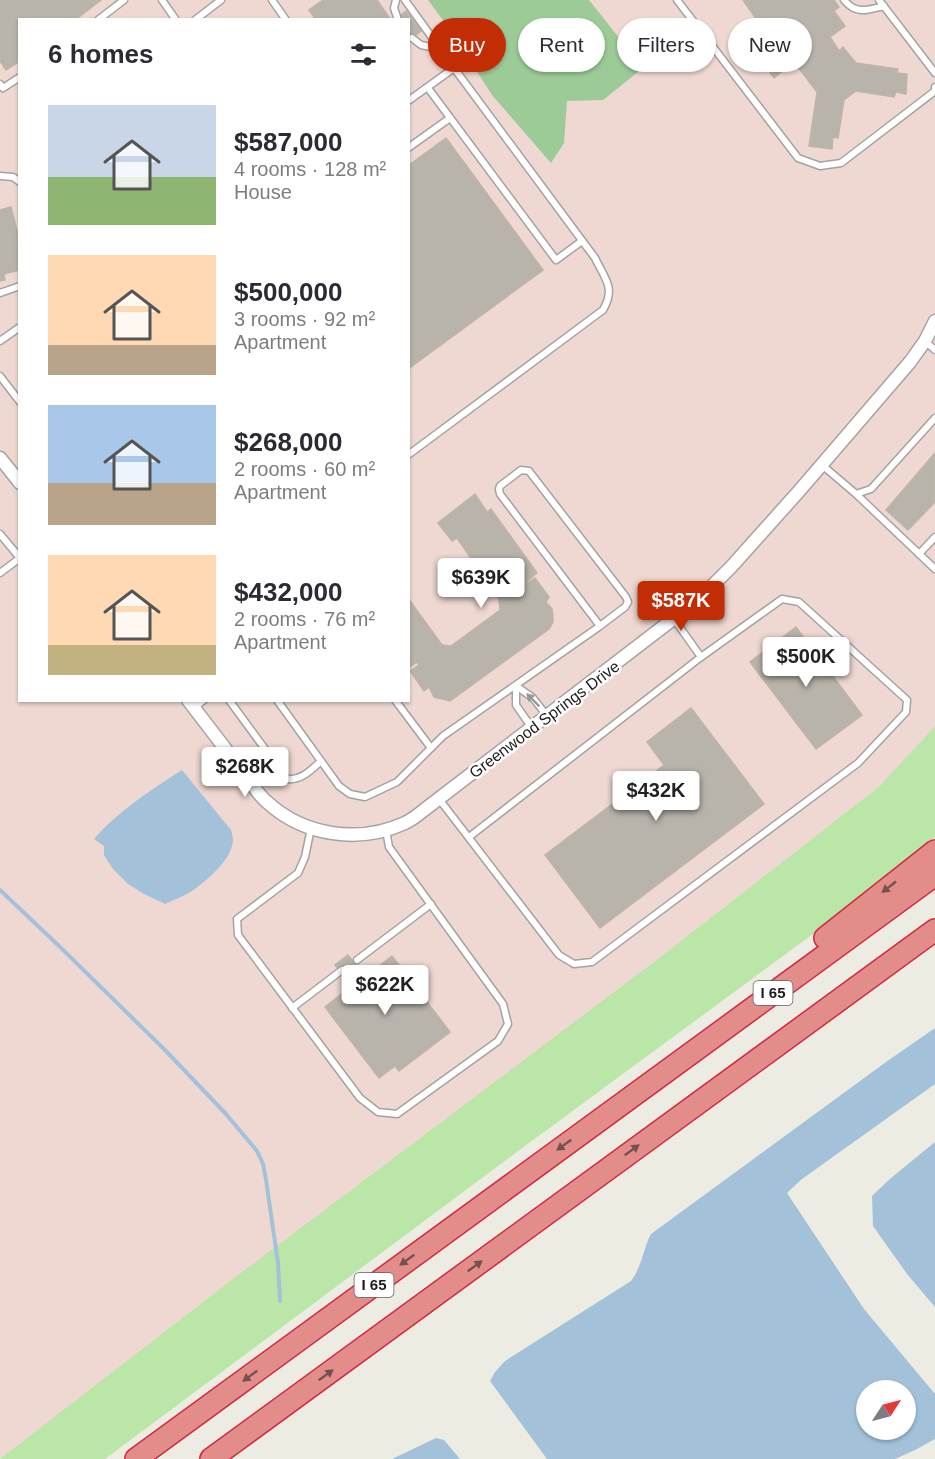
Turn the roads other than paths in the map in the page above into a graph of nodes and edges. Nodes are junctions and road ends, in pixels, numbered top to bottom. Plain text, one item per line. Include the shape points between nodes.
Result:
1 (124, 0) edge
2 (162, 0) edge
3 (221, 0) edge
4 (396, 0) edge
5 (405, 0) edge
6 (677, 0) edge
7 (844, 0) edge
8 (276, 1) edge
9 (882, 3) edge
10 (397, 17) dead end
11 (101, 18) edge
12 (175, 18) edge
13 (198, 18) edge
14 (285, 18) edge
15 (428, 32) edge
16 (412, 38) dead end
17 (428, 46) edge
18 (449, 72) edge
19 (457, 72) edge
20 (935, 73) edge
21 (18, 78) edge
22 (0, 84) edge
23 (935, 87) edge
24 (428, 88) junction
25 (410, 100) edge
26 (450, 118) junction
27 (410, 147) edge
28 (0, 176) edge
29 (18, 181) edge
30 (582, 241) junction
31 (18, 288) edge
32 (0, 293) edge
33 (935, 321) edge
34 (18, 328) edge
35 (0, 341) edge
36 (924, 341) junction
37 (935, 350) edge
38 (0, 376) edge
39 (18, 399) edge
40 (935, 418) edge
41 (410, 454) edge
42 (0, 458) edge
43 (822, 465) junction
44 (18, 480) edge
45 (856, 494) junction
46 (0, 534) edge
47 (935, 537) edge
48 (919, 554) junction
49 (18, 556) edge
50 (18, 560) edge
51 (935, 569) edge
52 (0, 573) edge
53 (674, 619) junction
54 (600, 626) junction
55 (701, 657) junction
56 (516, 686) junction
57 (230, 702) edge
58 (278, 702) edge
59 (396, 702) edge
60 (195, 703) edge
61 (548, 716) junction
62 (532, 728) junction
63 (430, 748) junction
64 (321, 762) junction
65 (439, 799) junction
66 (311, 828) junction
67 (386, 829) junction
68 (469, 837) junction
69 (935, 851) edge
70 (935, 874) edge
71 (430, 904) junction
72 (935, 930) edge
73 (935, 945) edge
74 (357, 960) dead end
75 (342, 970) dead end
76 (292, 1008) junction
77 (717, 1088) junction
78 (612, 1111) junction
79 (136, 1459) edge
80 (211, 1459) edge

1 - 11 lane
2 - 12 lane
3 - 13 lane
4 - 10 lane
5 - 15 lane
6 - 23 lane via 798,158 820,166 841,163
7 - 9 lane via 861,11
8 - 14 lane
9 - 20 lane
16 - 17 lane
18 - 24 lane
19 - 30 lane
21 - 22 lane via 3,88
24 - 25 lane
24 - 26 lane
26 - 27 lane
26 - 30 lane via 556,260
28 - 29 lane
30 - 41 lane via 608,285 610,298 603,310
31 - 32 lane
33 - 36 street, Greenwood Springs Drive
34 - 35 lane
36 - 37 lane
36 - 43 street, Greenwood Springs Drive
38 - 39 lane
40 - 45 lane via 871,489
42 - 44 street
43 - 45 lane
43 - 53 street, Greenwood Springs Drive via 732,566
45 - 48 lane
46 - 49 lane
47 - 48 lane
48 - 51 lane
50 - 52 lane
53 - 55 lane
53 - 61 street, Greenwood Springs Drive
54 - 54 lane via 625,607 627,597 529,471 521,470 500,486 500,494
54 - 56 lane
55 - 68 lane
55 - 68 lane via 782,599 799,602 907,700 906,712 858,763 592,962 574,964 559,955
61 -> 56 lane
56 - 62 lane via 516,705
56 - 63 lane
57 - 64 lane via 288,779 300,778
58 - 64 lane
59 - 63 lane
60 - 66 street, Greenwood Springs Drive via 266,802
61 - 62 street, Greenwood Springs Drive
62 - 65 street, Greenwood Springs Drive
63 - 64 lane via 397,782 365,797 350,794 339,786
65 - 67 street, Greenwood Springs Drive via 405,823
65 - 68 lane
66 - 67 street, Greenwood Springs Drive via 343,835
66 - 76 lane via 297,873 237,919 238,935
67 - 71 lane via 389,847
69 -> 78 highway
70 - 78 highway, I 65
71 - 74 lane
71 - 76 lane via 503,1004 508,1024 498,1041 397,1114 378,1112 360,1098
72 - 77 highway, I 65
73 - 77 highway
75 - 76 lane
80 -> 77 highway, I 65
78 -> 79 highway, I 65

